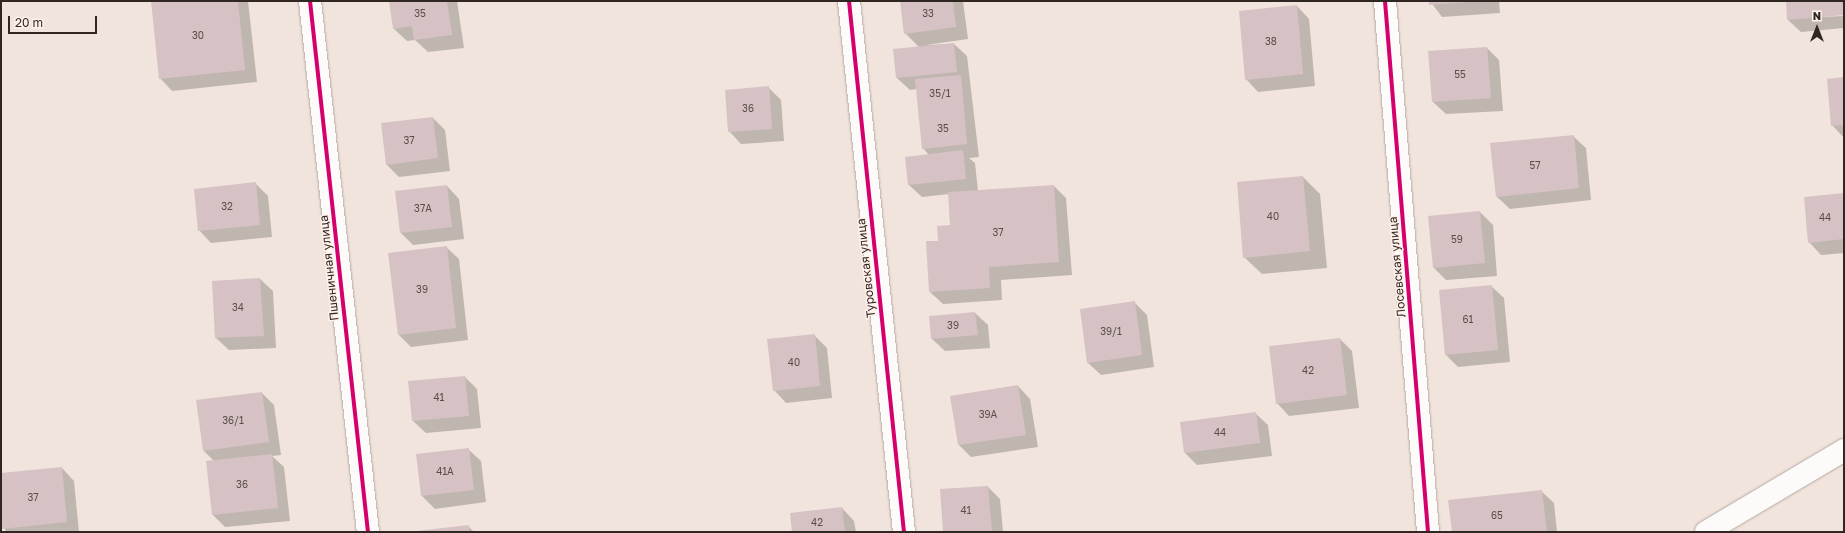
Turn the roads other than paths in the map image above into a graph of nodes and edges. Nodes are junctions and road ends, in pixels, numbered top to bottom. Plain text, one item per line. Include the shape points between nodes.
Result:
1 (310, 1) edge
2 (849, 1) edge
3 (1385, 1) edge
4 (1844, 450) edge
5 (1738, 524) edge
6 (368, 532) edge
7 (904, 532) edge
8 (1428, 532) edge
9 (1706, 532) edge

1 - 6 street, Пшеничная улица
2 - 7 street, Туровская улица
3 - 8 street, Лосевская улица
4 - 5 street
5 - 9 street

